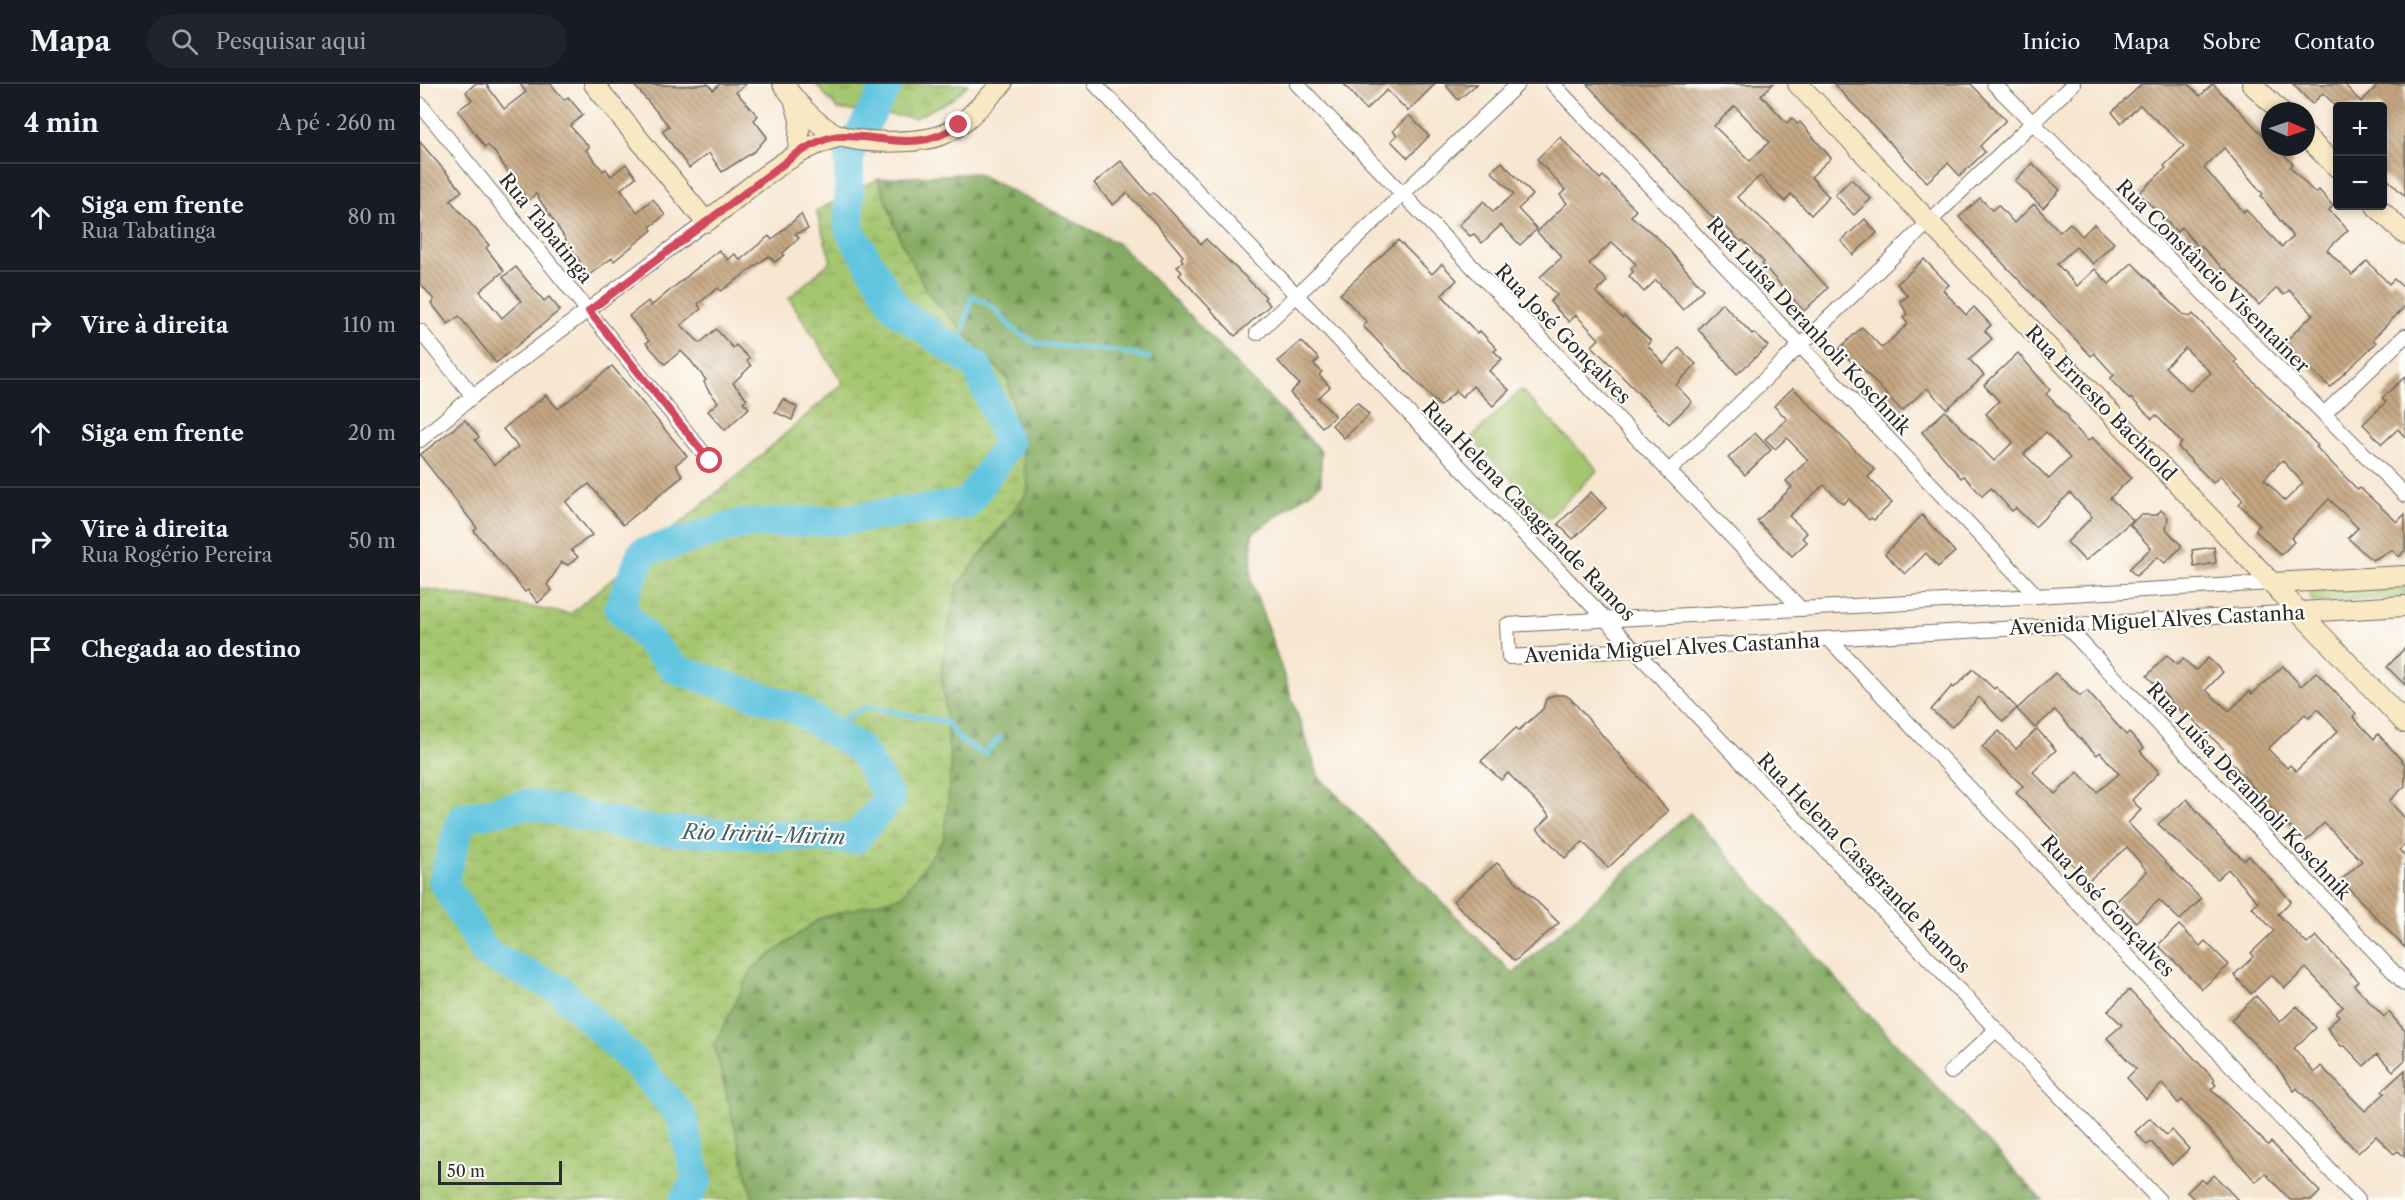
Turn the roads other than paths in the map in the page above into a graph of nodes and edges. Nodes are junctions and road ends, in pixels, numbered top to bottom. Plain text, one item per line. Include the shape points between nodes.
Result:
1 (594, 84) edge
2 (1002, 84) edge
3 (1095, 84) edge
4 (1297, 84) edge
5 (1518, 84) edge
6 (1553, 84) edge
7 (1798, 84) edge
8 (1994, 84) edge
9 (2073, 84) edge
10 (2252, 84) edge
11 (789, 92) edge
12 (2271, 102) edge
13 (420, 104) edge
14 (2032, 123) junction
15 (842, 136) junction
16 (2315, 146) edge
17 (798, 153) junction
18 (2333, 164) edge
19 (1402, 194) junction
20 (2380, 210) edge
21 (706, 222) junction
22 (1929, 222) junction
23 (2405, 234) edge
24 (1296, 295) junction
25 (589, 311) junction
26 (420, 331) edge
27 (1257, 333) dead end
28 (2405, 336) edge
29 (1800, 345) junction
30 (473, 396) junction
31 (2324, 414) junction
32 (420, 440) edge
33 (710, 461) dead end
34 (1668, 472) junction
35 (2405, 495) edge
36 (2405, 576) edge
37 (2272, 583) junction
38 (2037, 596) junction
39 (2405, 606) edge
40 (1801, 609) junction
41 (2300, 612) junction
42 (1606, 620) junction
43 (2065, 625) junction
44 (1829, 639) junction
45 (1636, 651) junction
46 (2405, 723) edge
47 (2405, 984) edge
48 (1996, 1030) junction
49 (1951, 1072) dead end
50 (2158, 1200) edge
51 (2358, 1200) edge

1 - 21 street
2 - 15 street via 947,133 922,141
3 - 24 street, Rua Helena Casagrande Ramos
4 - 19 street, Rua José Gonçalves
5 - 19 street
6 - 29 street, Rua Luísa Deranholi Koschnik
7 - 22 street, Rua Ernesto Bachtold
8 - 14 street, Rua Constâncio Visentainer
9 - 14 street
10 - 12 street
11 - 15 street via 810,115
11 - 17 street via 800,131
13 - 25 street, Rua Tabatinga
14 - 22 street
14 - 31 street, Rua Constâncio Visentainer
15 - 17 street
16 - 18 street
17 - 21 street
19 - 24 street
19 - 34 street, Rua José Gonçalves
20 - 23 street
21 - 25 street
22 - 29 street
22 - 37 street, Rua Ernesto Bachtold
24 - 27 street
24 - 42 street, Rua Helena Casagrande Ramos
25 - 30 street
25 - 33 street, Rua Tabatinga
26 - 30 street
28 - 31 street
29 - 34 street
29 - 38 street, Rua Luísa Deranholi Koschnik
30 - 32 street
31 - 35 street, Rua Constâncio Visentainer
34 - 40 street, Rua José Gonçalves
36 - 37 street, Avenida Miguel Alves Castanha
37 - 38 street, Avenida Miguel Alves Castanha
37 - 41 street, Rua Ernesto Bachtold
38 - 40 street, Avenida Miguel Alves Castanha
39 - 41 street, Avenida Miguel Alves Castanha
40 - 42 street, Avenida Miguel Alves Castanha
41 - 43 street, Avenida Miguel Alves Castanha
41 - 46 street, Rua Ernesto Bachtold
42 - 45 street, Rua Helena Casagrande Ramos
42 - 45 street, Avenida Miguel Alves Castanha via 1508,625 1509,657
43 - 44 street, Avenida Miguel Alves Castanha
43 - 47 street, Rua Luísa Deranholi Koschnik
44 - 45 street, Avenida Miguel Alves Castanha
44 - 51 street, Rua José Gonçalves
45 - 48 street, Rua Helena Casagrande Ramos
48 - 49 street
48 - 50 street, Rua Helena Casagrande Ramos

